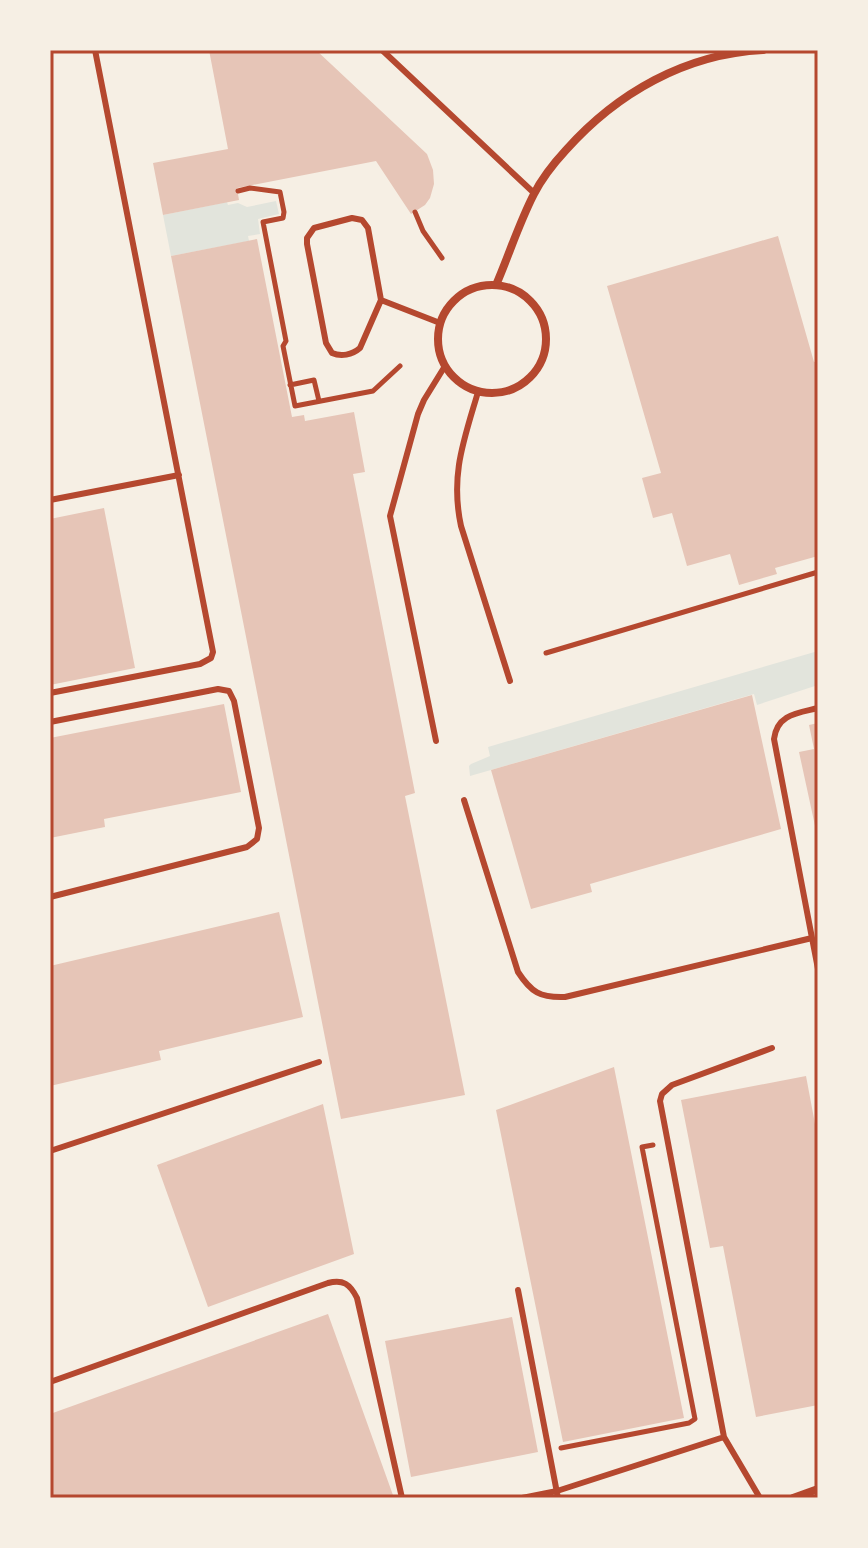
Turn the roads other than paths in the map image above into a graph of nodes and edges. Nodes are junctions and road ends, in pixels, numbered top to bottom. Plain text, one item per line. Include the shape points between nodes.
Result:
1 (95, 50) edge
2 (382, 50) edge
3 (763, 50) edge
4 (534, 193) junction
5 (496, 285) junction
6 (381, 300) junction
7 (440, 323) junction
8 (445, 366) junction
9 (478, 392) junction
10 (179, 475) junction
11 (50, 500) edge
12 (510, 681) dead end
13 (50, 693) edge
14 (818, 708) edge
15 (50, 722) edge
16 (436, 741) dead end
17 (464, 800) dead end
18 (50, 897) edge
19 (812, 938) junction
20 (818, 969) edge
21 (772, 1048) dead end
22 (319, 1062) dead end
23 (50, 1151) edge
24 (518, 1290) dead end
25 (50, 1382) edge
26 (724, 1437) junction
27 (818, 1489) edge
28 (557, 1495) edge
29 (402, 1498) edge
30 (522, 1498) edge
31 (760, 1498) edge
32 (794, 1498) edge

1 - 10 lane
2 - 4 lane
3 - 4 street via 709,58 634,91 575,141
4 - 5 street
5 - 7 street via 468,290
5 - 9 street via 512,288 538,308 547,340 544,356 525,382 494,394
6 - 6 lane via 366,223 352,218 314,228 307,244 332,353 358,351
6 - 7 lane
7 - 8 street via 438,345
8 - 9 street
8 - 16 lane via 418,414 390,516
9 - 12 lane via 458,464 456,501
10 - 11 lane
10 - 13 lane via 213,646 211,658
14 - 19 lane via 782,720 774,739
15 - 18 lane via 229,691 259,828 257,839 247,847
17 - 19 lane via 518,972 537,993 565,997
19 - 20 lane
21 - 26 lane via 672,1085 660,1101
22 - 23 lane
24 - 28 lane
25 - 29 lane via 328,1283 347,1283 357,1298
26 - 28 lane
26 - 31 lane
27 - 32 street
28 - 30 lane

